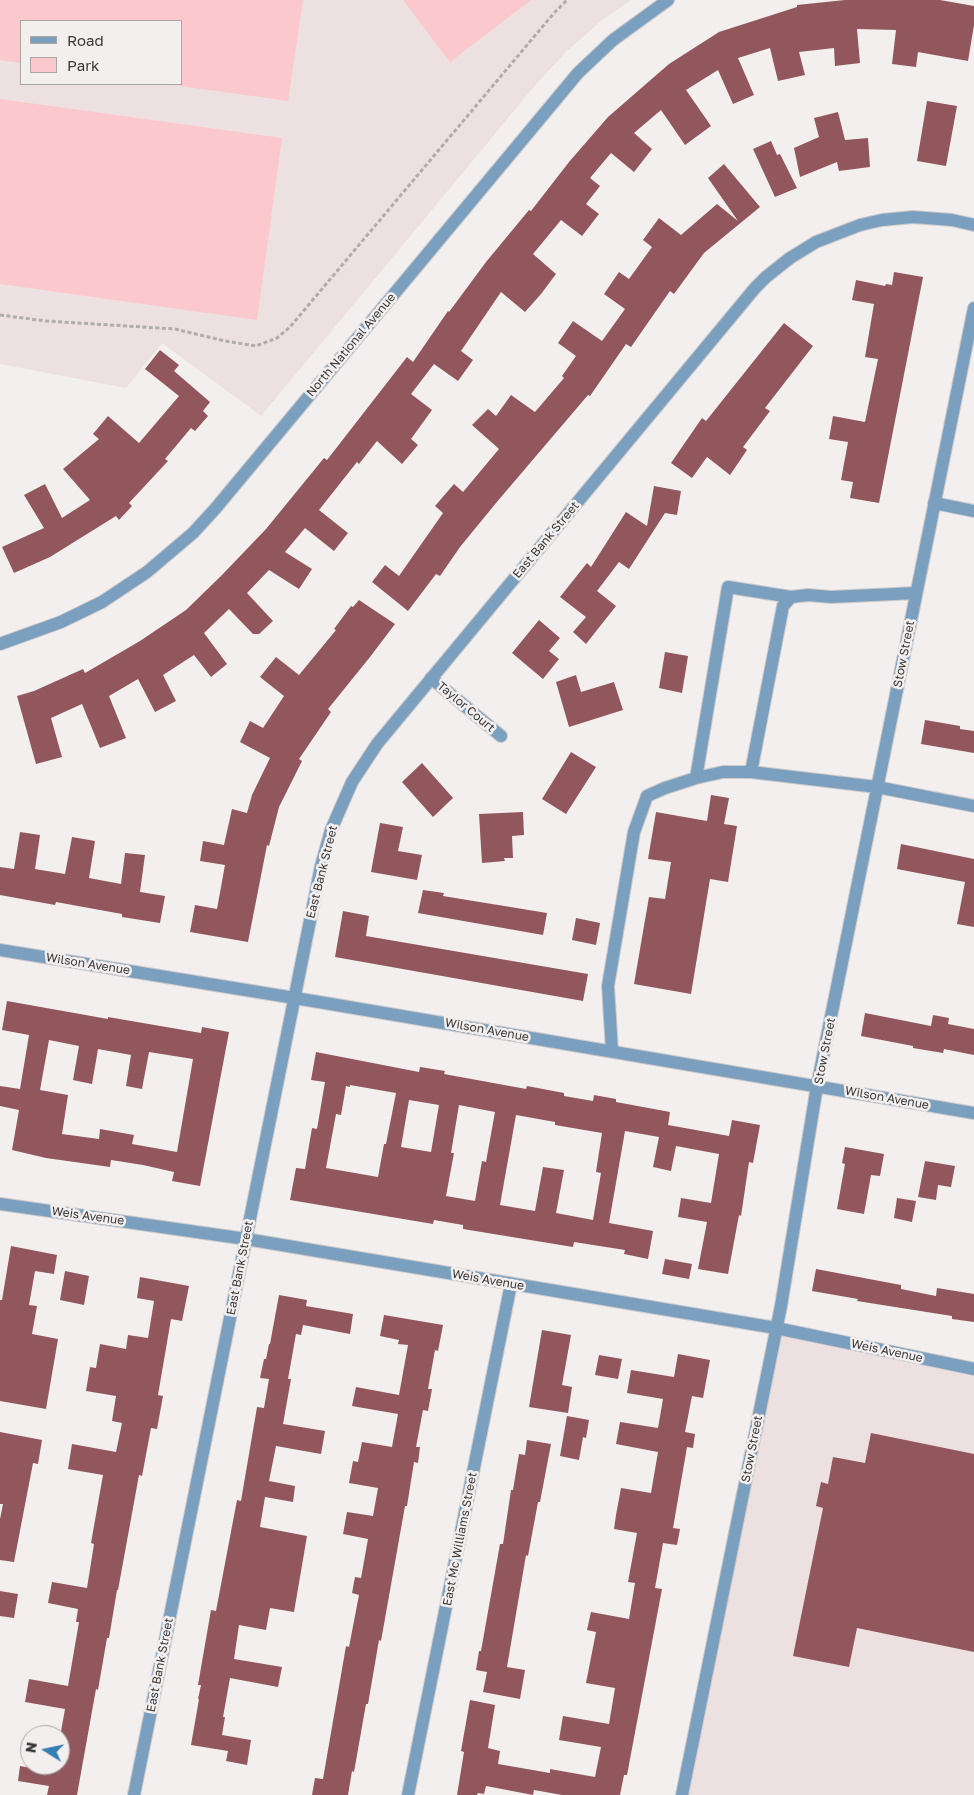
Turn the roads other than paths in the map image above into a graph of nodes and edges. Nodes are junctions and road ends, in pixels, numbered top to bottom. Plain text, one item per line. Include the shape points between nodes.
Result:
1 (668, 0) edge
2 (974, 225) edge
3 (974, 308) edge
4 (934, 503) junction
5 (974, 511) edge
6 (916, 593) junction
7 (787, 602) junction
8 (0, 644) edge
9 (431, 678) junction
10 (501, 736) dead end
11 (751, 772) junction
12 (696, 778) junction
13 (877, 787) junction
14 (974, 806) edge
15 (0, 950) edge
16 (295, 998) junction
17 (612, 1051) junction
18 (817, 1086) junction
19 (974, 1113) edge
20 (0, 1204) edge
21 (246, 1239) junction
22 (511, 1284) junction
23 (776, 1328) junction
24 (974, 1369) edge
25 (134, 1795) edge
26 (408, 1795) edge
27 (682, 1795) edge

1 - 8 street, North National Avenue via 613,40 578,73 215,509 182,543 134,581 88,609 40,631
2 - 9 street, East Bank Street via 929,218 875,222 830,235 777,267 755,288
3 - 4 street, Stow Street
4 - 5 street
4 - 6 street, Stow Street
6 - 7 street via 831,597 808,594
6 - 13 street, Stow Street
7 - 11 street
7 - 12 street via 728,587
9 - 10 street, Taylor Court
9 - 16 street, East Bank Street via 365,760 339,810 324,855
11 - 12 street via 723,772
11 - 13 street
12 - 17 street via 647,796 634,832 608,986
13 - 14 street
13 - 18 street, Stow Street
15 - 16 street, Wilson Avenue
16 - 17 street, Wilson Avenue
16 - 21 street, East Bank Street
17 - 18 street, Wilson Avenue
18 - 19 street, Wilson Avenue
18 - 23 street, Stow Street
20 - 21 street, Weis Avenue
21 - 22 street, Weis Avenue
21 - 25 street, East Bank Street
22 - 23 street, Weis Avenue
22 - 26 street, East Mc Williams Street
23 - 24 street, Weis Avenue
23 - 27 street, Stow Street

